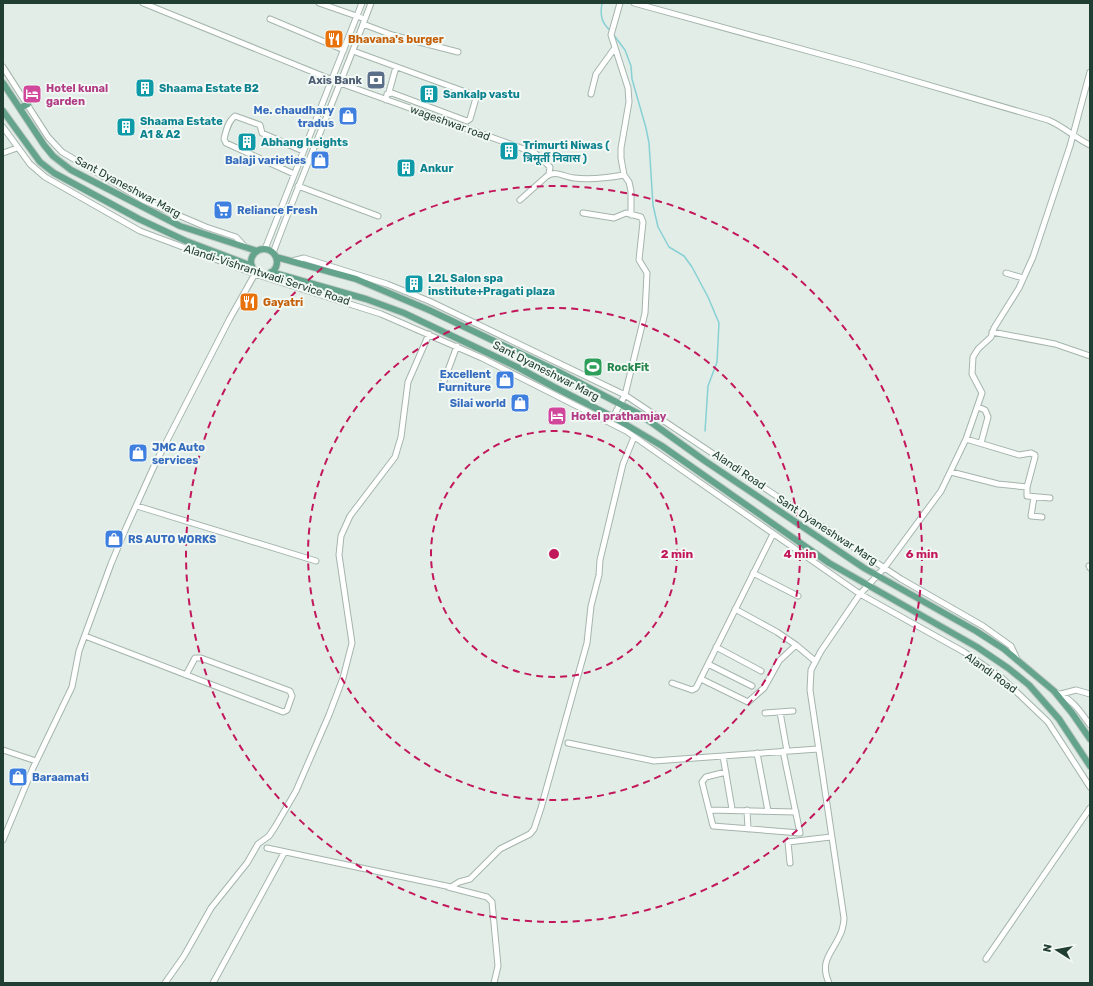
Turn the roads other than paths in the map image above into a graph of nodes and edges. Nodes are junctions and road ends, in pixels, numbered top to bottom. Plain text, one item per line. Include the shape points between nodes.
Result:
1 (143, 3) edge
2 (319, 3) edge
3 (362, 3) edge
4 (371, 3) edge
5 (620, 3) edge
6 (634, 3) edge
7 (357, 16) junction
8 (270, 19) dead end
9 (364, 21) junction
10 (614, 49) junction
11 (344, 50) junction
12 (353, 50) junction
13 (458, 52) dead end
14 (396, 66) junction
15 (3, 67) edge
16 (1090, 72) edge
17 (332, 79) junction
18 (3, 83) edge
19 (340, 83) junction
20 (389, 92) junction
21 (591, 94) dead end
22 (386, 100) junction
23 (28, 104) junction
24 (20, 108) junction
25 (3, 111) edge
26 (3, 127) edge
27 (1072, 135) junction
28 (1090, 145) edge
29 (17, 148) junction
30 (303, 151) junction
31 (3, 153) edge
32 (294, 174) junction
33 (549, 174) junction
34 (624, 175) junction
35 (298, 186) junction
36 (520, 200) dead end
37 (280, 210) junction
38 (583, 213) dead end
39 (288, 214) junction
40 (631, 215) junction
41 (378, 216) dead end
42 (246, 248) junction
43 (265, 249) junction
44 (257, 252) junction
45 (274, 255) junction
46 (292, 261) junction
47 (252, 266) junction
48 (271, 272) junction
49 (256, 273) junction
50 (1006, 273) dead end
51 (1024, 278) junction
52 (992, 332) junction
53 (429, 334) junction
54 (457, 346) junction
55 (1090, 356) edge
56 (444, 381) dead end
57 (625, 395) junction
58 (632, 400) joint
59 (618, 402) junction
60 (978, 407) junction
61 (612, 419) junction
62 (634, 437) junction
63 (966, 439) junction
64 (981, 443) junction
65 (951, 472) junction
66 (1028, 487) junction
67 (1034, 497) junction
68 (1050, 498) dead end
69 (137, 506) junction
70 (1042, 517) dead end
71 (773, 534) junction
72 (316, 561) dead end
73 (885, 567) junction
74 (753, 573) junction
75 (878, 576) junction
76 (868, 586) junction
77 (860, 594) junction
78 (798, 596) dead end
79 (735, 609) junction
80 (85, 636) junction
81 (796, 645) junction
82 (716, 647) junction
83 (1017, 659) junction
84 (815, 661) junction
85 (708, 664) junction
86 (762, 670) dead end
87 (186, 675) junction
88 (701, 679) junction
89 (672, 683) dead end
90 (752, 686) dead end
91 (1054, 691) junction
92 (1061, 694) junction
93 (1090, 694) edge
94 (793, 711) dead end
95 (780, 712) junction
96 (765, 714) dead end
97 (1090, 725) edge
98 (1090, 740) edge
99 (568, 743) dead end
100 (818, 748) junction
101 (3, 750) edge
102 (785, 751) junction
103 (757, 753) junction
104 (723, 756) junction
105 (36, 761) junction
106 (1090, 766) edge
107 (726, 772) junction
108 (1090, 787) edge
109 (1090, 808) edge
110 (709, 810) junction
111 (732, 810) junction
112 (747, 810) junction
113 (768, 811) junction
114 (796, 812) junction
115 (5, 829) edge
116 (748, 829) junction
117 (831, 837) junction
118 (3, 840) edge
119 (267, 848) dead end
120 (284, 852) junction
121 (790, 863) dead end
122 (446, 887) junction
123 (986, 959) dead end
124 (165, 983) edge
125 (213, 983) edge
126 (494, 983) edge
127 (830, 983) edge

1 - 17 street, wageshwar road
2 - 7 street
3 - 7 street
4 - 9 street
5 - 10 street via 611,32
6 - 27 street via 1048,120 1062,126
7 - 9 street
7 - 11 street
8 - 11 street
9 - 12 street
9 - 13 street via 392,34
10 - 21 street via 596,74
10 - 34 street via 628,94 628,112 621,148
11 - 17 street
12 - 14 street
12 - 19 street
14 - 20 street
14 - 20 street via 476,98 470,119 467,121
15 - 23 street, Alandi-Vishrantwadi Service Road
16 - 27 street
17 - 19 street, wageshwar road
17 - 30 street
18 - 24 main road, Sant Dyaneshwar Marg
19 - 22 street, wageshwar road
19 - 35 street
20 - 22 street
22 - 33 street, wageshwar road via 535,154 550,167
23 - 24 main road
23 - 42 street, Alandi-Vishrantwadi Service Road via 54,145 73,160 149,203 236,237
24 - 42 main road, Sant Dyaneshwar Marg via 53,156 71,170 180,226
25 - 47 main road, Sant Dyaneshwar Marg via 40,162 54,173 145,222
26 - 29 street, Alandi-Vishrantwadi Service Road
27 - 28 street
27 - 51 street
29 - 31 street
29 - 49 street, Alandi-Vishrantwadi Service Road via 45,178 120,221 155,238
30 - 32 street
30 - 32 street via 262,133 260,125 235,116 231,118 224,139 226,143
32 - 37 street
33 - 34 street via 590,179
33 - 36 street
34 - 40 street via 631,191
35 - 39 street
35 - 41 street
37 - 39 street
37 - 43 street
38 - 40 street via 614,218 623,213
39 - 45 street
40 - 57 street via 642,219 639,260 647,270 648,288 645,313
42 - 44 main road, Sant Dyaneshwar Marg
43 - 44 main road
43 - 45 main road
44 - 47 main road via 252,258
45 - 46 main road, Sant Dyaneshwar Marg
45 - 48 main road via 276,265
46 - 57 street, Alandi-Vishrantwadi Service Road via 304,258 388,284 461,315
46 - 59 main road, Sant Dyaneshwar Marg via 356,280 429,310
47 - 49 main road
48 - 49 main road via 264,275
48 - 61 main road, Sant Dyaneshwar Marg via 366,299 404,313 519,368
49 - 53 street, Alandi-Vishrantwadi Service Road via 356,304
49 - 69 street via 158,458
50 - 51 street
51 - 52 street
52 - 55 street via 1054,344
52 - 60 street via 991,337 978,349 972,360 974,381 982,393
53 - 54 street, Alandi-Vishrantwadi Service Road
53 - 124 street via 408,382 401,437 395,457 350,516 341,536 339,555 352,643 347,667 332,707 296,791 272,832 258,844 248,863 211,908 184,956
54 - 56 street
54 - 61 street, Alandi-Vishrantwadi Service Road via 597,415
57 - 58 street, Alandi-Vishrantwadi Service Road
57 - 59 street
58 - 73 street, Alandi Road
59 - 61 street
59 - 75 main road, Sant Dyaneshwar Marg
60 - 63 street
60 - 64 street via 985,410 988,417
61 - 62 street, Alandi-Vishrantwadi Service Road
61 - 76 main road, Sant Dyaneshwar Marg via 662,446 801,544
62 - 71 street, Alandi-Vishrantwadi Service Road
62 - 122 street via 623,464 600,560 587,643 534,829 528,836 496,852 470,879
63 - 64 street
63 - 65 street
64 - 66 street via 1019,455 1035,455
65 - 66 street via 998,484
65 - 73 street via 933,502
66 - 67 street via 1027,496
67 - 68 street
67 - 70 street via 1031,516
69 - 72 street
69 - 80 street via 110,564
71 - 74 street
71 - 77 street, Alandi Road
73 - 75 street
73 - 83 street, Alandi Road via 1007,642
74 - 78 street
74 - 79 street
75 - 76 street
75 - 83 main road, Sant Dyaneshwar Marg via 976,631
76 - 77 street
76 - 106 main road, Sant Dyaneshwar Marg via 977,646 1020,678 1059,719
77 - 84 street
77 - 108 street, Alandi Road via 964,652 1007,682 1048,722
79 - 81 street
79 - 82 street
80 - 87 street
80 - 105 street via 79,651 72,686
81 - 84 street
81 - 88 street via 779,661 764,688 748,702
82 - 85 street
82 - 86 street
83 - 91 main road, Sant Dyaneshwar Marg
84 - 100 street via 811,670 810,690
85 - 88 street
85 - 90 street
87 - 87 street via 283,712 287,710 292,696 290,692 201,658 193,660
88 - 89 street via 692,690
91 - 92 street
91 - 98 main road, Sant Dyaneshwar Marg
92 - 93 street via 1068,690
92 - 97 street via 1072,701
94 - 95 street
95 - 96 street
95 - 102 street
99 - 104 street via 654,761
100 - 102 street
100 - 117 street
101 - 105 street
102 - 103 street
102 - 114 street
103 - 104 street
103 - 113 street
104 - 107 street
105 - 115 street
107 - 110 street via 704,779 703,786
107 - 111 street
109 - 123 street
110 - 111 street
110 - 116 street via 713,826
111 - 112 street
112 - 113 street
112 - 116 street
113 - 114 street
114 - 116 street via 800,833
115 - 118 street
117 - 121 street via 788,842
117 - 127 street via 844,918 842,930 828,955 826,974
119 - 120 street
120 - 122 street
120 - 125 street
122 - 126 street via 487,897 492,902 498,966

